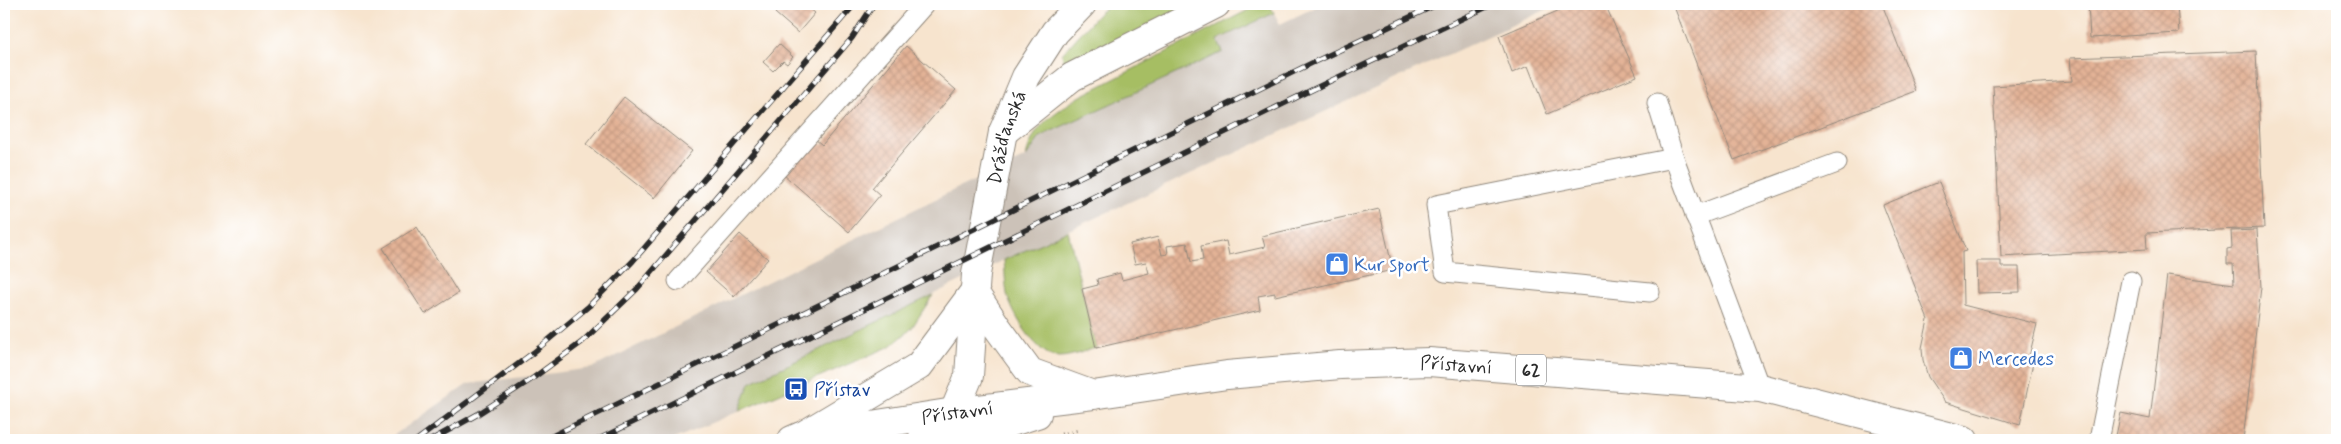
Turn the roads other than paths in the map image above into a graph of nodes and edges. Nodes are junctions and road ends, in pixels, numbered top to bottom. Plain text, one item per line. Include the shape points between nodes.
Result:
1 (925, 4) edge
2 (1082, 4) edge
3 (1216, 4) edge
4 (1656, 103) dead end
5 (1003, 132) junction
6 (1674, 158) junction
7 (1837, 163) dead end
8 (1695, 216) junction
9 (678, 281) dead end
10 (2131, 281) dead end
11 (974, 292) junction
12 (1650, 292) dead end
13 (1760, 388) junction
14 (1093, 395) junction
15 (954, 412) junction
16 (797, 438) edge
17 (922, 440) edge
18 (955, 440) edge
19 (1964, 440) edge
20 (2099, 440) edge

1 - 9 lane
2 - 5 main road, Drážďanská via 1055,32 1026,77
3 - 5 main road via 1072,77
4 - 6 lane
5 - 11 main road, Drážďanská
6 - 8 lane
6 - 12 lane via 1436,205 1445,272
7 - 8 lane
8 - 13 lane
10 - 20 lane
11 - 14 main road via 1030,372
11 - 15 main road, Drážďanská via 969,376
11 - 16 main road via 919,366
13 - 14 main road, Přístavní / 62 via 1428,362 1340,365 1227,375
13 - 19 main road, Přístavní / 62
14 - 15 main road, Přístavní / 62
14 - 18 main road, Přístavní / 62
15 - 16 main road, Přístavní / 62
15 - 17 main road

